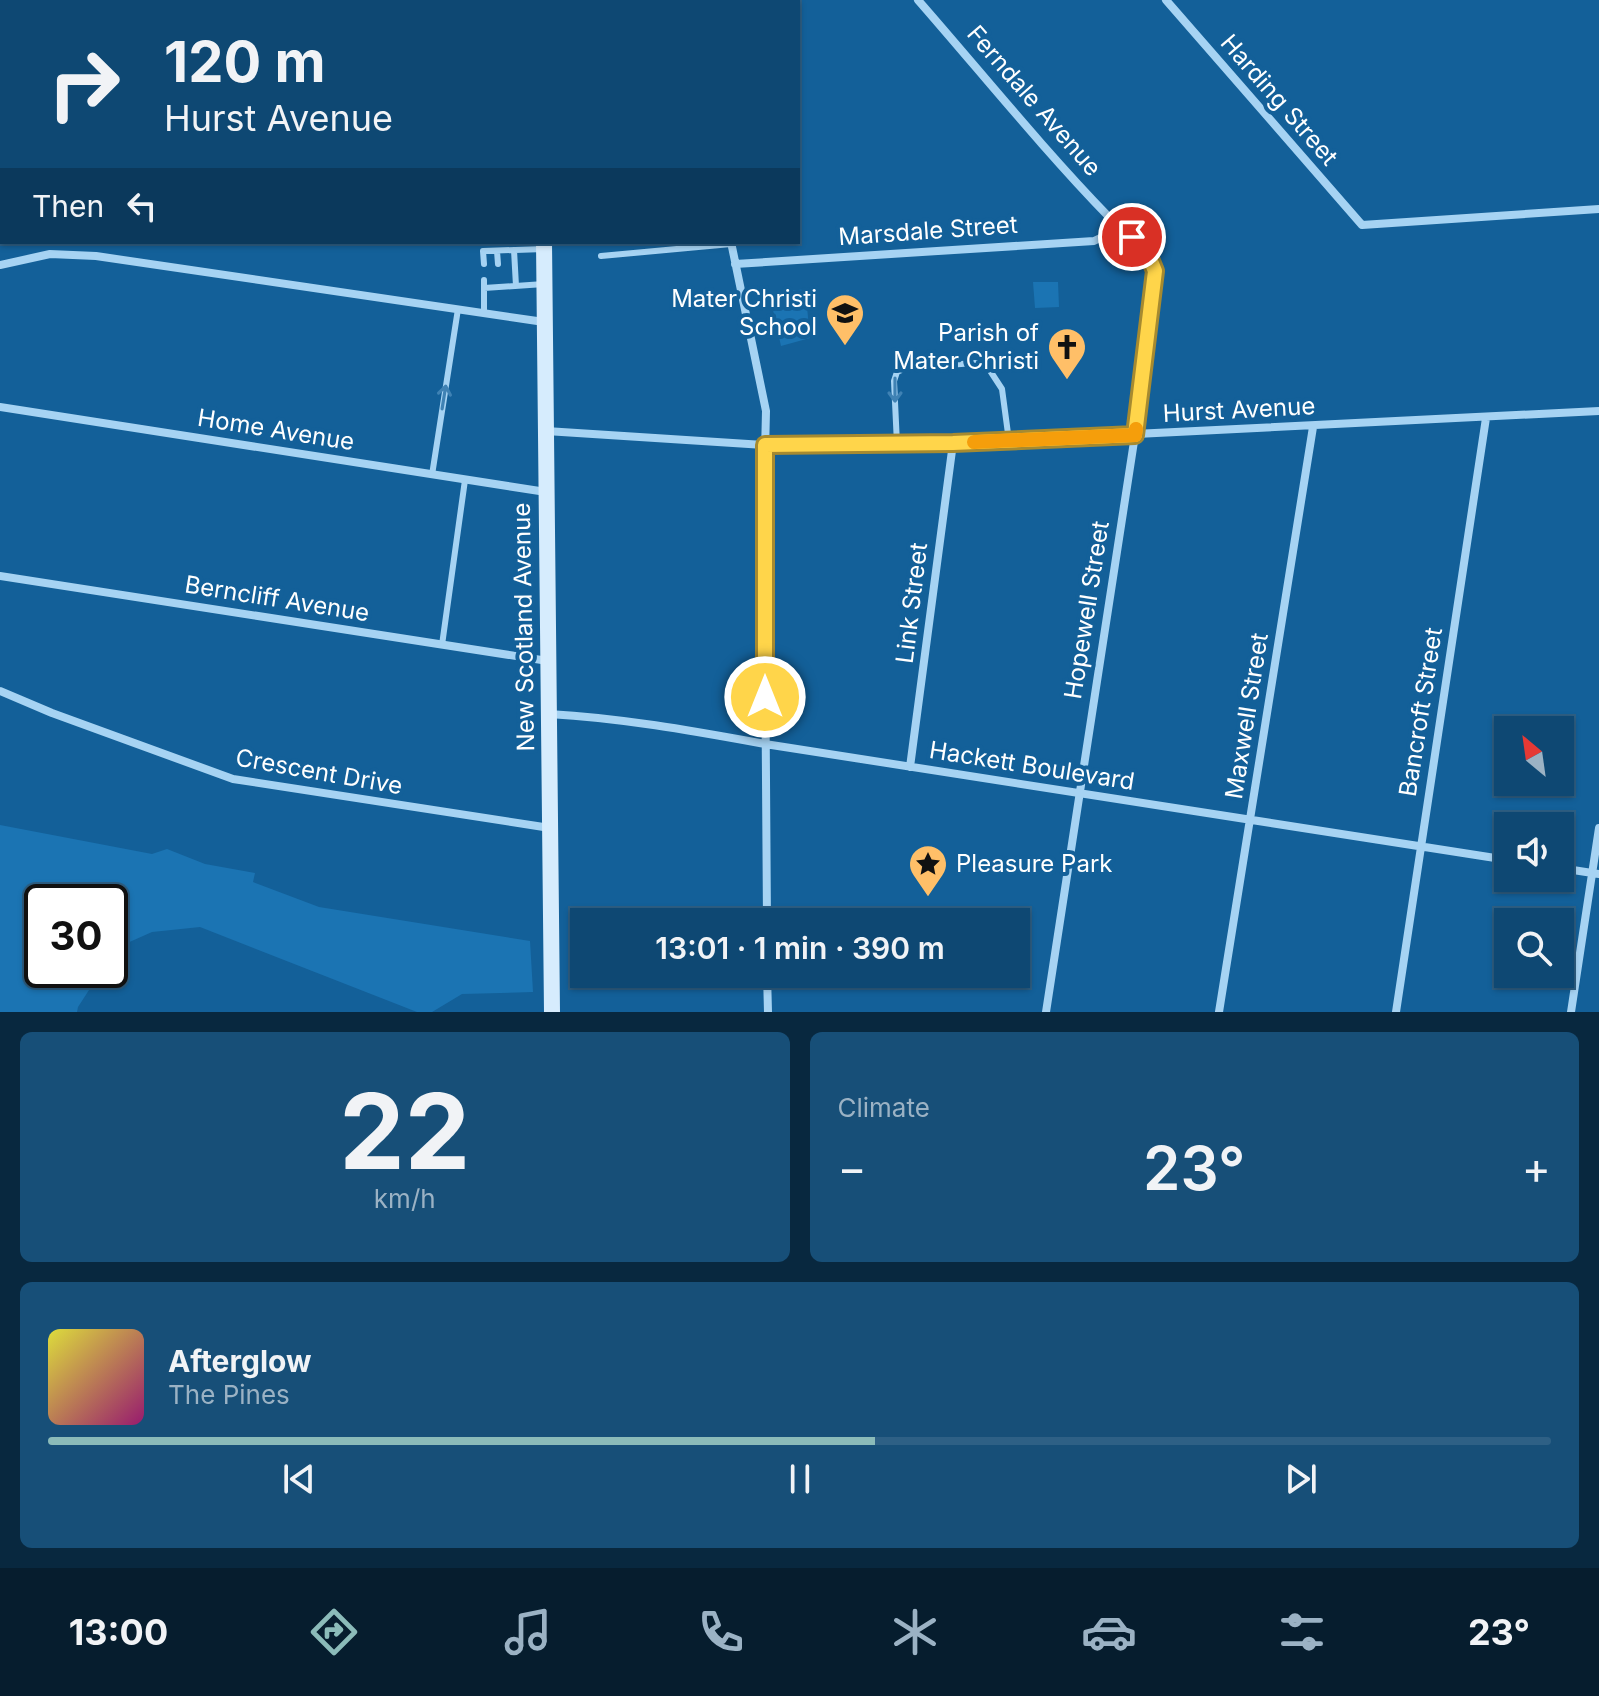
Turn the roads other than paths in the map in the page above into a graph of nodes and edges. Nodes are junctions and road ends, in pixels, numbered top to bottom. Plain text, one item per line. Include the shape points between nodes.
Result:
1 (918, 0) edge
2 (1166, 0) edge
3 (1599, 209) edge
4 (1121, 228) junction
5 (721, 244) edge
6 (731, 244) edge
7 (544, 246) edge
8 (514, 250) junction
9 (497, 251) junction
10 (601, 256) dead end
11 (484, 264) dead end
12 (498, 264) dead end
13 (735, 264) junction
14 (0, 265) edge
15 (544, 284) junction
16 (516, 286) junction
17 (458, 309) junction
18 (484, 313) junction
19 (544, 322) junction
20 (0, 407) edge
21 (1599, 411) edge
22 (1486, 418) junction
23 (1313, 427) junction
24 (546, 431) junction
25 (1135, 435) junction
26 (1009, 441) junction
27 (953, 443) junction
28 (897, 444) junction
29 (765, 445) junction
30 (432, 475) junction
31 (465, 480) junction
32 (546, 492) junction
33 (0, 576) edge
34 (442, 645) junction
35 (548, 661) junction
36 (0, 691) edge
37 (549, 714) junction
38 (765, 744) junction
39 (910, 767) junction
40 (1079, 793) junction
41 (1250, 820) junction
42 (550, 828) junction
43 (1599, 828) edge
44 (1421, 847) junction
45 (1494, 858) edge
46 (1574, 870) edge
47 (1596, 874) edge
48 (767, 908) edge
49 (767, 988) edge
50 (552, 1012) edge
51 (768, 1012) edge
52 (1046, 1012) edge
53 (1219, 1012) edge
54 (1396, 1012) edge
55 (1571, 1012) edge

1 - 4 street, Ferndale Avenue
2 - 3 street, Harding Street via 1362,225
4 - 13 street, Marsdale Street via 1094,241
4 - 25 street, Hopewell Street via 1146,249 1155,271
5 - 10 lane
6 - 13 street
7 - 8 lane
7 - 15 street, New Scotland Avenue
8 - 9 lane
8 - 16 lane
9 - 11 lane via 483,251
9 - 12 lane
13 - 29 street via 765,403
14 - 17 street via 50,254 96,256
15 - 16 lane
15 - 19 street, New Scotland Avenue
16 - 18 lane via 484,284
17 - 18 street
30 -> 17 lane
18 - 19 street
19 - 24 street, New Scotland Avenue
20 - 30 street, Home Avenue
21 - 22 street, Hurst Avenue
22 - 23 street, Hurst Avenue
22 - 44 street, Bancroft Street
23 - 25 street, Hurst Avenue
23 - 41 street, Maxwell Street
24 - 29 street, Hurst Avenue
24 - 32 street, New Scotland Avenue
25 - 26 street, Hurst Avenue
25 - 40 street, Hopewell Street
26 - 27 street, Hurst Avenue
26 -> 28 lane via 1002,389 989,368 978,363 897,372
27 - 28 street, Hurst Avenue
27 - 39 street, Link Street
28 - 29 street, Hurst Avenue
29 - 38 street
30 - 31 street, Home Avenue
31 - 32 street, Home Avenue
31 - 34 lane
32 - 35 street, New Scotland Avenue
33 - 34 street, Berncliff Avenue
34 - 35 street, Berncliff Avenue
35 - 37 street, New Scotland Avenue
36 - 42 street, Crescent Drive via 233,779
37 - 38 street, Hackett Boulevard
37 - 42 street, New Scotland Avenue
38 - 39 street, Hackett Boulevard
38 - 48 street
39 - 40 street, Hackett Boulevard
40 - 41 street, Hackett Boulevard
40 - 52 street, Hopewell Street
41 - 44 street, Hackett Boulevard
41 - 53 street, Maxwell Street
42 - 50 street, New Scotland Avenue
43 - 47 street
44 - 45 street, Hackett Boulevard
44 - 54 street, Bancroft Street
46 - 47 street
47 - 55 street
49 - 51 street

